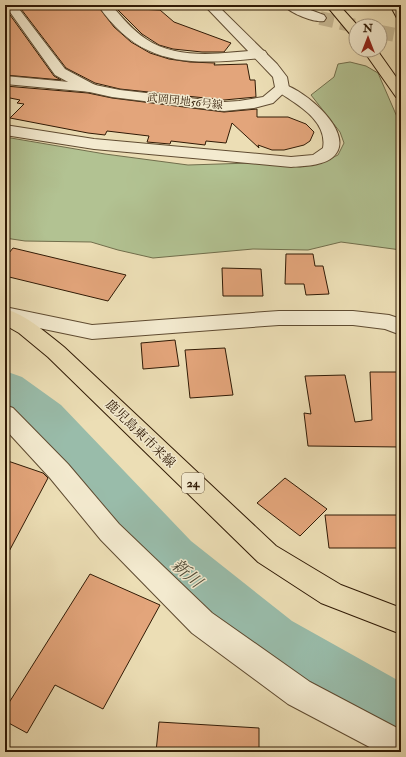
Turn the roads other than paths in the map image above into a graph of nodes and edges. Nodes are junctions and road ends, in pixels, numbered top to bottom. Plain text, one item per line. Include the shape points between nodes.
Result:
1 (10, 5) edge
2 (104, 5) edge
3 (210, 5) edge
4 (290, 5) edge
5 (332, 5) edge
6 (339, 5) edge
7 (396, 5) edge
8 (401, 15) edge
9 (320, 18) tunnel mouth
10 (352, 18) edge
11 (348, 23) edge
12 (260, 54) junction
13 (388, 55) edge
14 (376, 58) edge
15 (392, 59) dead end
16 (5, 80) edge
17 (91, 88) junction
18 (282, 88) junction
19 (401, 94) edge
20 (5, 130) edge
21 (5, 315) edge
22 (401, 328) edge
23 (5, 414) edge
24 (401, 621) edge
25 (401, 749) edge

1 - 17 street, 武岡団地56号線 via 60,72 71,80
2 - 12 street via 133,36 160,51 203,58
3 - 12 street
4 - 9 street
5 - 11 main road
6 - 10 main road
7 - 8 main road
12 - 18 street via 280,76
13 - 15 main road
14 - 19 main road
16 - 17 street
17 - 18 street, 武岡団地56号線 via 233,106 270,99
18 - 20 street via 305,102 329,130 333,140 332,147 326,154 313,160 291,162 94,144
21 - 22 street via 92,332 279,318 353,318 389,322
21 - 24 main road, 鹿児島東市来線 / 24 via 56,352 267,554 332,594
23 - 25 street via 59,471 110,532 202,623 299,693 398,744

